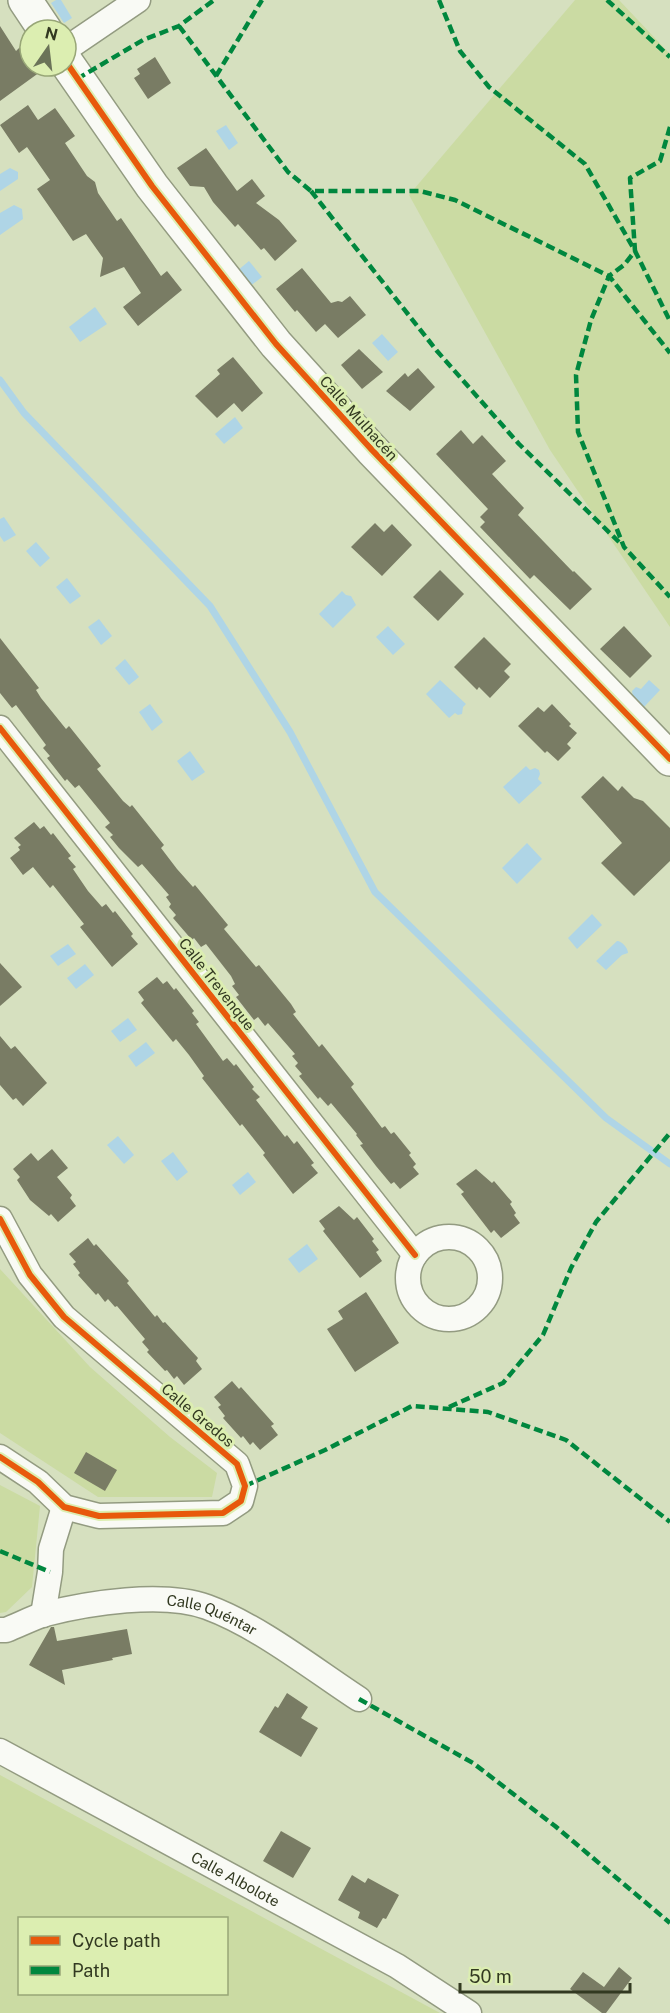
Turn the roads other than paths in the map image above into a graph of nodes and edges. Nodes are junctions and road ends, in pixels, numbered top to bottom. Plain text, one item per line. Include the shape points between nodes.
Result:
1 (25, 0) edge
2 (138, 0) edge
3 (37, 18) edge
4 (78, 41) edge
5 (77, 78) edge
6 (0, 728) edge
7 (670, 759) edge
8 (0, 1219) edge
9 (415, 1255) dead end
10 (0, 1457) edge
11 (64, 1507) junction
12 (43, 1615) junction
13 (0, 1630) edge
14 (359, 1699) dead end
15 (0, 1751) edge
16 (469, 2013) edge

1 - 3 street
2 - 4 street
5 - 7 street, Calle Mulhacén via 152,186 276,344 372,450
6 - 9 street, Calle Trevenque
8 - 11 street, Calle Gredos via 30,1275 64,1317 237,1464 245,1486 240,1501 223,1513 99,1516
10 - 11 street via 38,1482
11 - 12 street via 51,1549
12 - 13 street
12 - 14 street, Calle Quéntar via 121,1600 205,1606 244,1624
15 - 16 street, Calle Albolote via 397,1966

